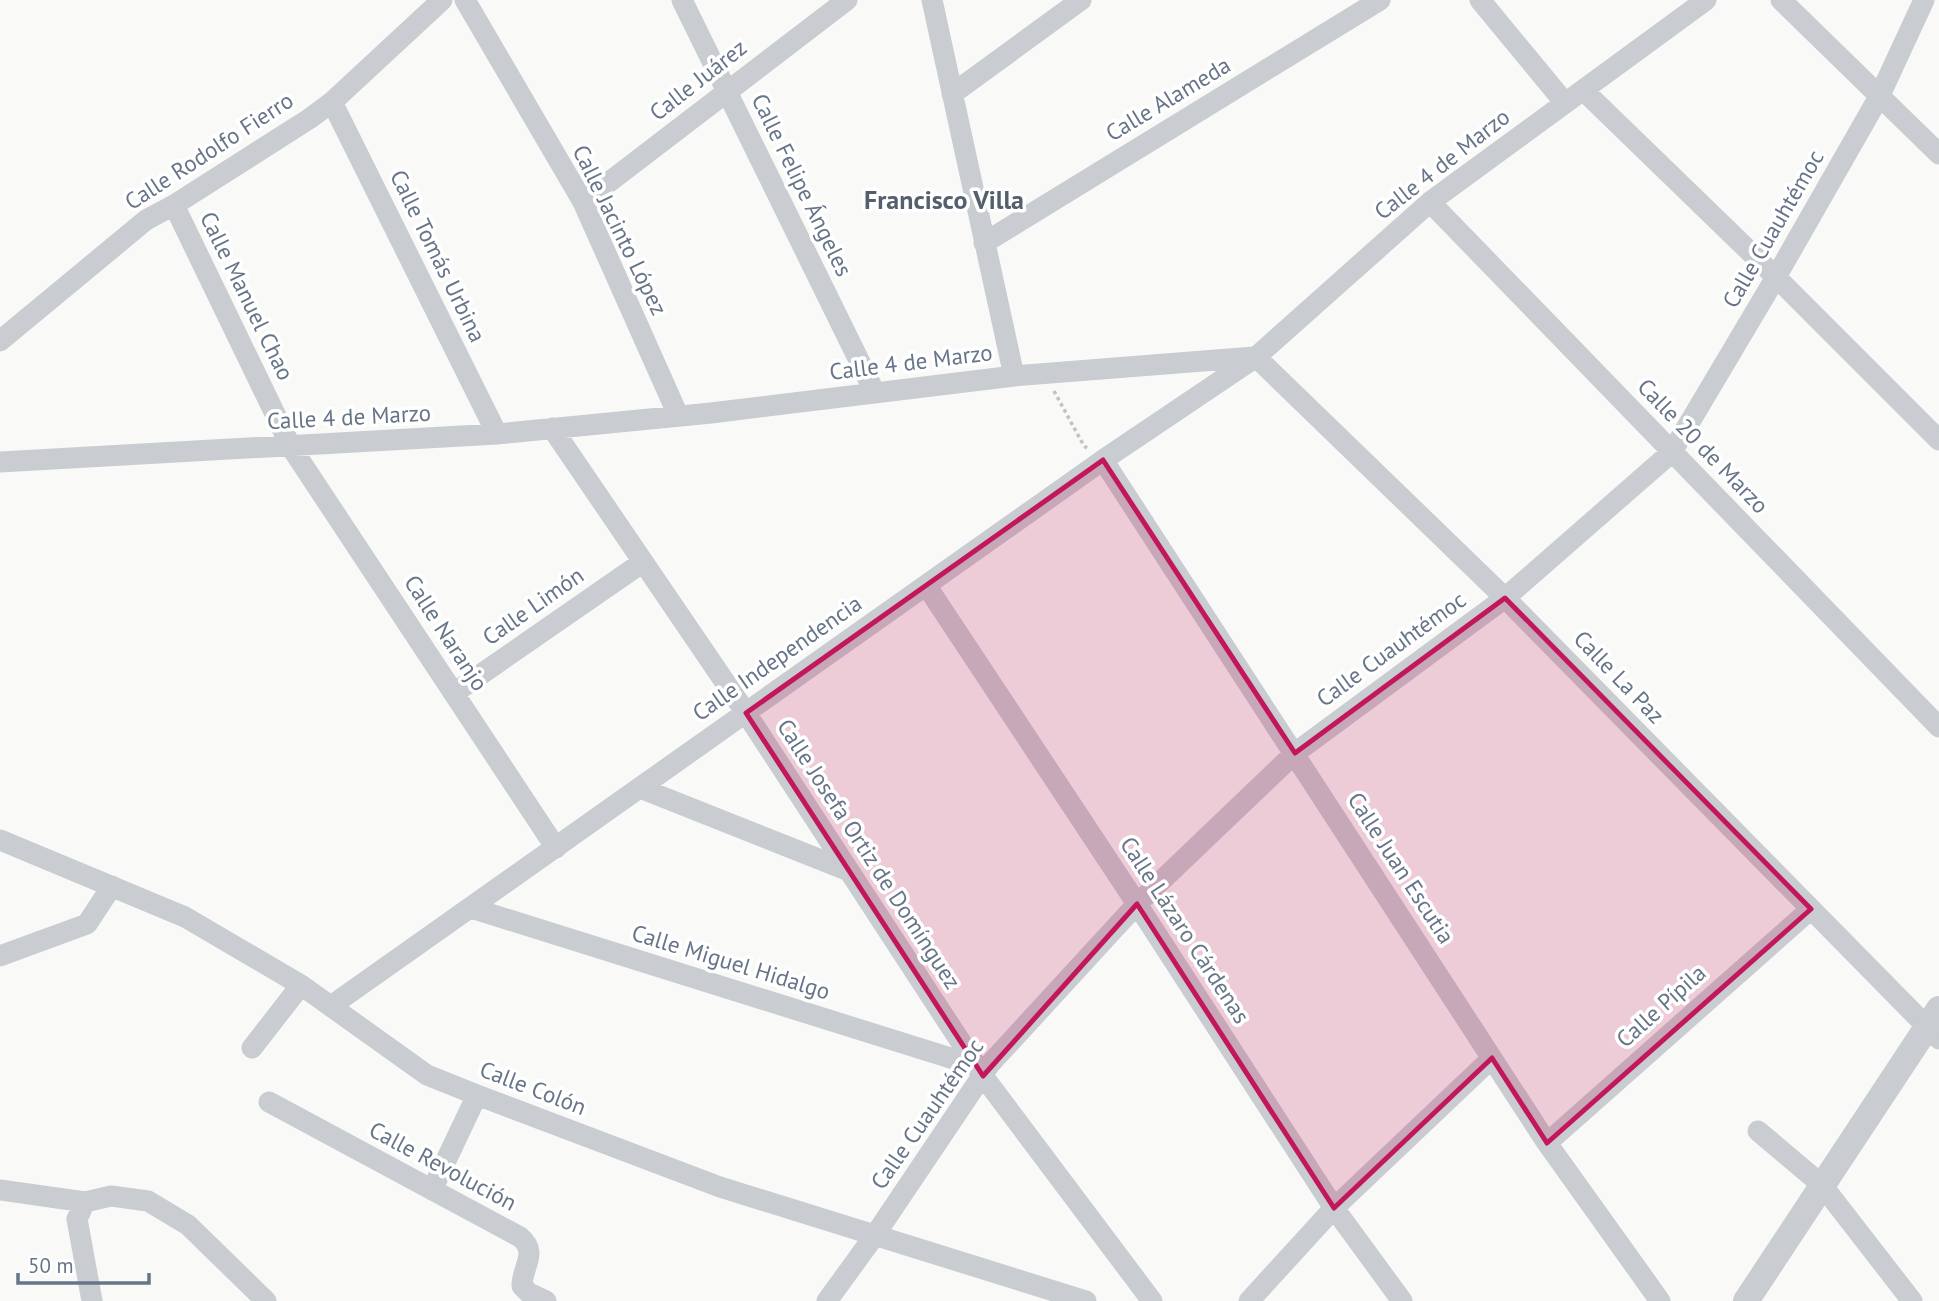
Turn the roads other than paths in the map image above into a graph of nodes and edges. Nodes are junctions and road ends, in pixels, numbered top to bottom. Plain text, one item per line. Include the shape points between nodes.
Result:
1 (442, 0) edge
2 (465, 0) edge
3 (682, 0) edge
4 (847, 0) edge
5 (932, 0) edge
6 (1081, 0) edge
7 (1380, 0) edge
8 (1480, 0) edge
9 (1706, 0) edge
10 (1781, 0) edge
11 (1924, 0) edge
12 (1583, 90) junction
13 (727, 91) junction
14 (952, 94) junction
15 (1880, 95) junction
16 (331, 102) junction
17 (1565, 103) junction
18 (1939, 154) edge
19 (583, 202) junction
20 (1430, 202) junction
21 (174, 205) junction
22 (984, 243) junction
23 (1776, 276) junction
24 (0, 341) edge
25 (1256, 357) junction
26 (1014, 376) junction
27 (875, 393) junction
28 (678, 415) junction
29 (552, 428) junction
30 (497, 434) junction
31 (1939, 440) edge
32 (291, 447) junction
33 (1672, 452) junction
34 (1103, 460) junction
35 (0, 462) edge
36 (643, 562) junction
37 (926, 585) junction
38 (1505, 598) junction
39 (454, 693) junction
40 (746, 713) junction
41 (1939, 727) edge
42 (1295, 753) junction
43 (640, 788) junction
44 (0, 840) edge
45 (556, 848) junction
46 (849, 871) junction
47 (112, 886) junction
48 (1137, 904) junction
49 (471, 908) junction
50 (1811, 909) junction
51 (0, 956) edge
52 (301, 985) junction
53 (331, 1006) junction
54 (1935, 1025) edge
55 (251, 1048) dead end
56 (1492, 1058) junction
57 (980, 1071) junction
58 (477, 1095) junction
59 (269, 1102) dead end
60 (1758, 1131) dead end
61 (1547, 1143) junction
62 (1822, 1185) junction
63 (0, 1190) edge
64 (432, 1190) junction
65 (85, 1202) junction
66 (1334, 1208) junction
67 (875, 1235) junction
68 (92, 1301) edge
69 (266, 1301) edge
70 (546, 1301) edge
71 (828, 1301) edge
72 (1086, 1301) edge
73 (1152, 1301) edge
74 (1249, 1301) edge
75 (1402, 1301) edge
76 (1660, 1301) edge
77 (1746, 1301) edge
78 (1912, 1301) edge

1 - 16 street, Calle Rodolfo Fierro
2 - 19 street, Calle Jacinto López
3 - 13 street, Calle Felipe Ángeles
4 - 13 street, Calle Juárez
5 - 14 street
6 - 14 street
7 - 22 street, Calle Alameda
8 - 17 street
9 - 12 street, Calle 4 de Marzo
10 - 15 street
11 - 15 street, Calle Cuauhtémoc
12 - 17 street, Calle 4 de Marzo
12 - 23 street
13 - 19 street, Calle Juárez
13 - 27 street, Calle Felipe Ángeles
14 - 22 street
15 - 18 street
15 - 23 street, Calle Cuauhtémoc
16 - 21 street, Calle Rodolfo Fierro
16 - 30 street, Calle Tomás Urbina
17 - 20 street, Calle 4 de Marzo
19 - 28 street, Calle Jacinto López
20 - 25 street, Calle 4 de Marzo
20 - 33 street, Calle 20 de Marzo
21 - 24 street, Calle Rodolfo Fierro via 146,220
21 - 32 street, Calle Manuel Chao
22 - 26 street
23 - 31 street
23 - 33 street, Calle Cuauhtémoc
25 - 26 street, Calle 4 de Marzo
25 - 34 street, Calle Independencia
25 - 38 street, Calle La Paz
26 - 27 street, Calle 4 de Marzo
27 - 28 street, Calle 4 de Marzo
28 - 29 street, Calle 4 de Marzo
29 - 30 street, Calle 4 de Marzo
29 - 36 street, Calle Josefa Ortiz de Domínguez
30 - 32 street, Calle 4 de Marzo
32 - 35 street, Calle 4 de Marzo
32 - 39 street, Calle Naranjo
33 - 38 street, Calle Cuauhtémoc
33 - 41 street, Calle 20 de Marzo
34 - 37 street, Calle Independencia
34 - 42 street, Calle Juan Escutia
36 - 39 street, Calle Limón
36 - 40 street, Calle Josefa Ortiz de Domínguez
37 - 40 street, Calle Independencia
37 - 48 street, Calle Lázaro Cárdenas
38 - 42 street, Calle Cuauhtémoc
38 - 50 street, Calle La Paz
39 - 45 street, Calle Naranjo
40 - 43 street, Calle Independencia
40 - 46 street, Calle Josefa Ortiz de Domínguez
42 - 48 street, Calle Cuauhtémoc
42 - 56 street, Calle Juan Escutia
43 - 45 street, Calle Independencia
43 - 46 street
44 - 47 street, Calle Colón
45 - 49 street, Calle Independencia
46 - 57 street, Calle Josefa Ortiz de Domínguez
47 - 51 street via 87,924
47 - 52 street, Calle Colón via 185,917
48 - 57 street, Calle Cuauhtémoc
48 - 66 street, Calle Lázaro Cárdenas
49 - 53 street, Calle Independencia
49 - 57 street, Calle Miguel Hidalgo
50 - 54 street, Calle La Paz
50 - 61 street, Calle Pípila
52 - 53 street, Calle Colón
52 - 55 street
53 - 58 street, Calle Colón via 427,1075
54 - 62 street
56 - 61 street, Calle Juan Escutia
56 - 66 street
57 - 67 street, Calle Cuauhtémoc
57 - 73 street, Calle Josefa Ortiz de Domínguez
58 - 64 street
58 - 67 street, Calle Colón via 720,1187
59 - 64 street, Calle Revolución
60 - 62 street
61 - 76 street, Calle Juan Escutia
62 - 77 street
62 - 78 street
63 - 65 street
64 - 70 street, Calle Revolución via 528,1244 522,1286
65 - 68 street via 77,1219
65 - 69 street via 111,1196 148,1201 188,1225
66 - 74 street
66 - 75 street, Calle Lázaro Cárdenas
67 - 71 street, Calle Cuauhtémoc
67 - 72 street, Calle Colón

